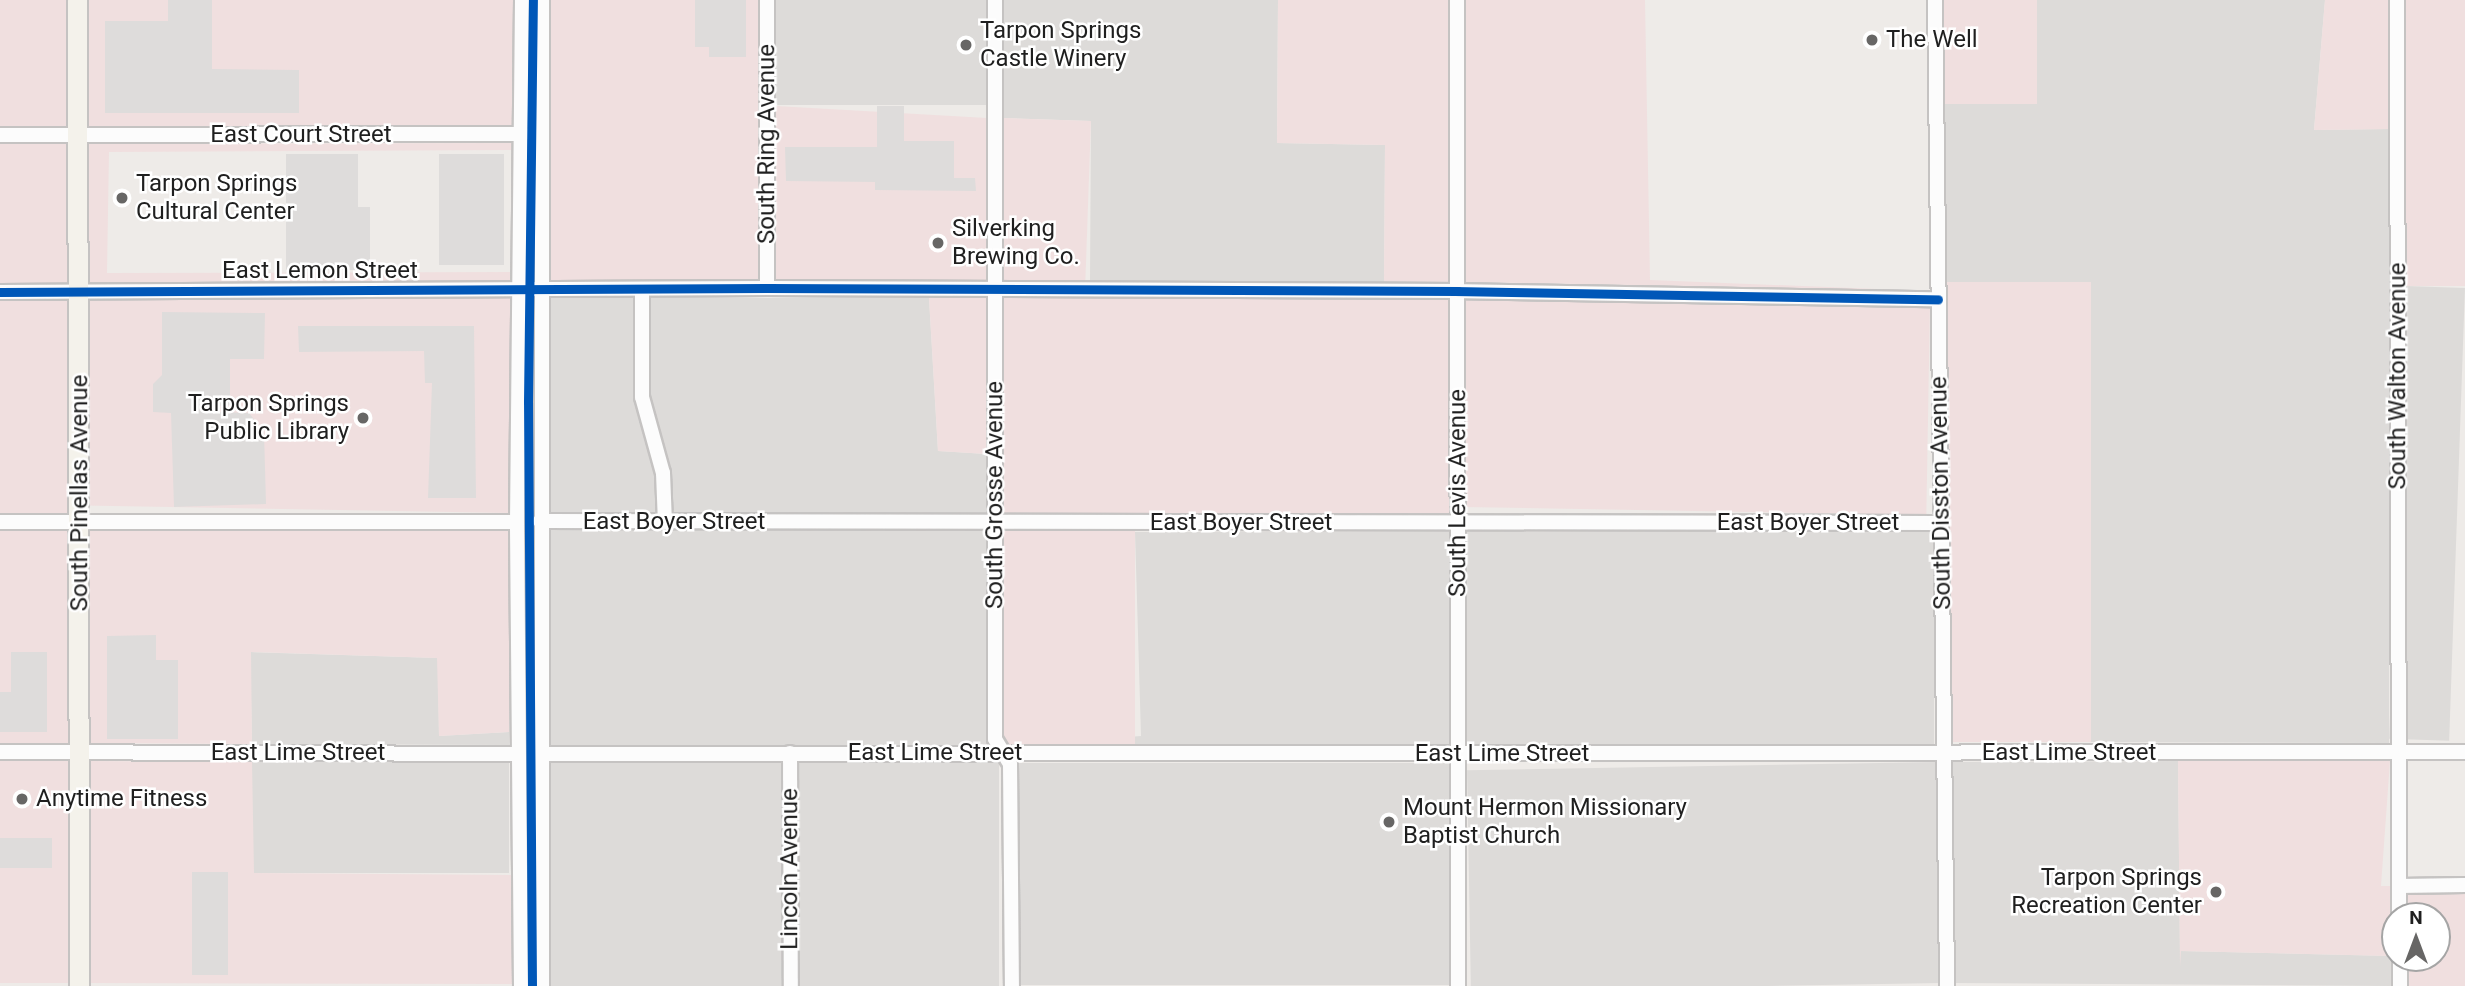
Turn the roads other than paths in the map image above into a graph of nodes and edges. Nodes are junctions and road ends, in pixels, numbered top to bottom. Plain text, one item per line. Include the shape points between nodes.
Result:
1 (77, 0) edge
2 (522, 0) edge
3 (542, 0) edge
4 (767, 0) edge
5 (995, 0) edge
6 (1457, 0) edge
7 (1935, 0) edge
8 (2397, 0) edge
9 (523, 134) junction
10 (0, 135) edge
11 (80, 135) junction
12 (767, 288) junction
13 (522, 289) junction
14 (543, 289) junction
15 (642, 289) junction
16 (994, 289) junction
17 (1458, 291) junction
18 (0, 292) edge
19 (80, 292) junction
20 (1938, 299) junction
21 (0, 522) edge
22 (80, 522) junction
23 (517, 522) junction
24 (540, 522) junction
25 (665, 522) junction
26 (994, 522) junction
27 (1458, 523) junction
28 (1941, 523) junction
29 (0, 752) edge
30 (80, 752) junction
31 (2397, 752) junction
32 (2465, 752) edge
33 (790, 753) junction
34 (1944, 753) junction
35 (517, 754) junction
36 (539, 754) junction
37 (1003, 754) junction
38 (1459, 754) junction
39 (2465, 885) edge
40 (2399, 886) junction
41 (2399, 902) edge
42 (79, 986) edge
43 (521, 986) edge
44 (542, 986) edge
45 (791, 986) edge
46 (1012, 986) edge
47 (1458, 986) edge
48 (1947, 986) edge

1 - 11 main road, South Pinellas Avenue
2 - 9 street
3 - 14 street
4 - 12 street, South Ring Avenue
5 - 16 street, South Grosse Avenue
6 - 17 street, South Levis Avenue
7 - 20 street, South Disston Avenue
8 - 31 street, South Walton Avenue
9 - 11 street, East Court Street
9 - 13 street
10 - 11 street, East Court Street
11 - 19 main road, South Pinellas Avenue
12 - 15 street, East Lemon Street
12 - 16 street, East Lemon Street
13 - 14 street, East Lemon Street
13 - 19 street, East Lemon Street
13 - 23 street
14 - 15 street, East Lemon Street
14 - 24 street
15 - 25 street via 642,397 663,474
16 - 17 street, East Lemon Street
16 - 26 street, South Grosse Avenue
17 - 20 street, East Lemon Street
17 - 27 street, South Levis Avenue
18 - 19 street, East Lemon Street
19 - 22 main road, South Pinellas Avenue
20 - 28 street, South Disston Avenue
21 - 22 street
22 - 23 street
22 - 30 main road, South Pinellas Avenue
23 - 35 street
24 - 25 street, East Boyer Street
24 - 36 street
25 - 26 street, East Boyer Street
26 - 27 street, East Boyer Street
26 - 37 street, South Grosse Avenue via 995,739
27 - 28 street, East Boyer Street
27 - 38 street, South Levis Avenue
28 - 34 street, South Disston Avenue
29 - 30 street, East Lime Street
30 - 35 street, East Lime Street
30 - 42 main road, South Pinellas Avenue
31 - 32 street, East Lime Street
31 - 34 street, East Lime Street
31 - 40 street, South Walton Avenue
33 - 36 street, East Lime Street
33 - 37 street, East Lime Street
33 - 45 street, Lincoln Avenue
34 - 38 street, East Lime Street
34 - 48 street, South Disston Avenue
35 - 43 street
36 - 44 street
37 - 38 street, East Lime Street
37 - 46 street, South Grosse Avenue via 1010,764
38 - 47 street, South Levis Avenue
39 - 40 street
40 - 41 street, South Walton Avenue

